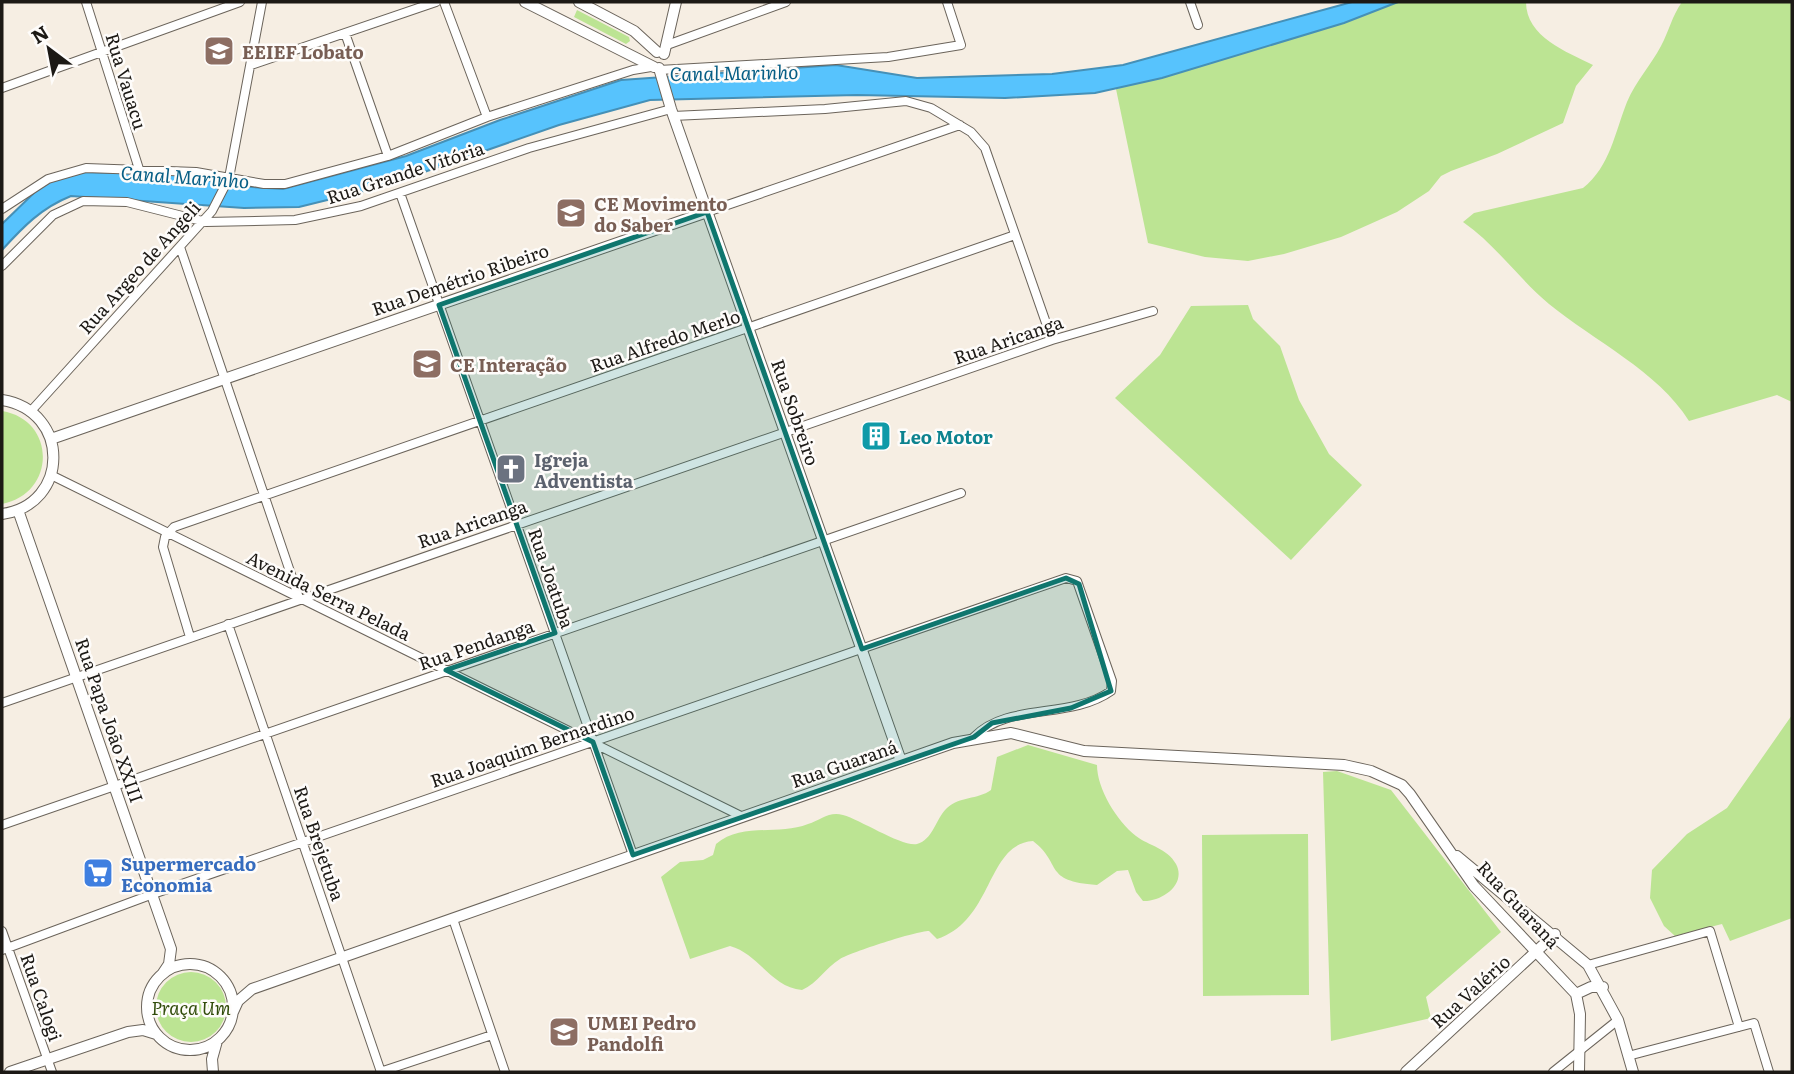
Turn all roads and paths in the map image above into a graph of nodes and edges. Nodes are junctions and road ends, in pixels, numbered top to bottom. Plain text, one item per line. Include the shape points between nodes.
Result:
1 (86, 2) edge
2 (240, 2) edge
3 (262, 2) edge
4 (436, 2) edge
5 (444, 2) edge
6 (525, 2) edge
7 (579, 2) edge
8 (676, 2) edge
9 (786, 2) edge
10 (947, 2) edge
11 (1190, 2) edge
12 (1198, 25) dead end
13 (345, 33) junction
14 (663, 51) junction
15 (102, 52) junction
16 (634, 64) junction
17 (251, 65) junction
18 (658, 70) junction
19 (2, 88) edge
20 (671, 109) junction
21 (487, 117) junction
22 (960, 125) junction
23 (388, 156) junction
24 (139, 169) junction
25 (228, 181) junction
26 (400, 193) junction
27 (2, 209) edge
28 (707, 212) junction
29 (204, 221) junction
30 (1015, 235) junction
31 (180, 247) junction
32 (2, 266) edge
33 (439, 305) junction
34 (1153, 311) dead end
35 (748, 327) junction
36 (1052, 340) junction
37 (225, 379) junction
38 (2, 400) edge
39 (31, 411) junction
40 (480, 420) junction
41 (785, 432) junction
42 (51, 439) junction
43 (51, 475) junction
44 (961, 493) dead end
45 (264, 495) junction
46 (18, 510) junction
47 (2, 514) edge
48 (517, 524) junction
49 (167, 533) junction
50 (823, 541) junction
51 (301, 598) junction
52 (228, 624) junction
53 (555, 633) junction
54 (190, 637) junction
55 (862, 649) junction
56 (446, 670) junction
57 (77, 676) junction
58 (2, 703) edge
59 (266, 734) junction
60 (974, 737) junction
61 (593, 742) junction
62 (901, 761) junction
63 (115, 786) junction
64 (743, 817) junction
65 (2, 825) edge
66 (1439, 836) junction
67 (303, 842) junction
68 (634, 855) junction
69 (153, 894) junction
70 (453, 919) junction
71 (2, 931) edge
72 (1555, 934) junction
73 (169, 943) junction
74 (5, 949) edge
75 (1540, 952) junction
76 (343, 957) junction
77 (191, 964) junction
78 (1588, 965) junction
79 (163, 973) junction
80 (221, 977) junction
81 (1603, 987) junction
82 (257, 988) junction
83 (1576, 994) junction
84 (147, 1012) junction
85 (233, 1012) junction
86 (1618, 1020) junction
87 (1739, 1027) junction
88 (128, 1032) junction
89 (156, 1034) junction
90 (492, 1035) junction
91 (217, 1041) junction
92 (1580, 1048) junction
93 (190, 1051) junction
94 (1628, 1056) junction
95 (47, 1060) junction
96 (213, 1071) edge
97 (10, 1072) edge
98 (52, 1072) edge
99 (381, 1072) edge
100 (505, 1072) edge
101 (1406, 1072) edge
102 (1553, 1072) edge
103 (1578, 1072) edge
104 (1633, 1072) edge
105 (1769, 1072) edge

1 - 15 street, Rua Vauacu
2 - 15 street
3 - 17 street, Rua Argeo de Angeli
4 - 13 street
5 - 21 street
6 - 16 street
7 - 14 street
8 - 14 street
9 - 14 street
10 - 18 street via 961,45 888,57
11 - 12 street
13 - 17 street
13 - 23 street
14 - 18 street via 651,57
15 - 19 street
15 - 24 street, Rua Vauacu
16 - 18 street
16 - 21 street, Rua Grande Vitória
17 - 25 street, Rua Argeo de Angeli
18 - 20 street, Rua Sobreiro
20 - 22 street, Rua Grande Vitória via 839,108 897,100 923,105
20 - 26 street, Rua Grande Vitória via 528,148
20 - 28 street, Rua Sobreiro
21 - 23 street, Rua Grande Vitória
22 - 28 street, Rua Demétrio Ribeiro
22 - 30 street, Rua Grande Vitória via 983,144
23 - 25 street, Rua Grande Vitória via 285,184
24 - 25 street, Rua Grande Vitória via 196,172
24 - 27 street, Rua Grande Vitória via 68,171 48,178
25 - 29 street, Rua Argeo de Angeli
26 - 29 street, Rua Grande Vitória via 295,220
26 - 33 street, Rua Joatuba
28 - 33 street, Rua Demétrio Ribeiro
28 - 35 street, Rua Sobreiro
29 - 31 street, Rua Argeo de Angeli
29 - 32 street, Rua Grande Vitória via 127,202 83,201 52,215
30 - 35 street, Rua Alfredo Merlo
30 - 36 street, Rua Grande Vitória
31 - 37 street
31 - 39 street, Rua Argeo de Angeli
33 - 37 street, Rua Demétrio Ribeiro
33 - 40 street, Rua Joatuba
34 - 36 street, Rua Aricanga
35 - 40 street, Rua Alfredo Merlo
35 - 41 street, Rua Sobreiro
36 - 41 street, Rua Aricanga
37 - 42 street, Rua Demétrio Ribeiro
37 - 45 street
38 - 39 street
39 - 42 street
40 - 45 street, Rua Alfredo Merlo
40 - 48 street, Rua Joatuba
41 - 48 street, Rua Aricanga
41 - 50 street, Rua Sobreiro
42 - 43 street
43 - 46 street via 38,496
43 - 49 street, Avenida Serra Pelada
44 - 50 street, Rua Pendanga
45 - 49 street, Rua Alfredo Merlo
45 - 51 street
46 - 47 street
46 - 57 street, Rua Papa João XXIII
48 - 51 street, Rua Aricanga
48 - 53 street, Rua Joatuba
49 - 51 street, Avenida Serra Pelada
49 - 54 street via 163,547
50 - 53 street, Rua Pendanga
50 - 55 street, Rua Sobreiro
51 - 52 street, Rua Aricanga
51 - 56 street, Avenida Serra Pelada
52 - 54 street, Rua Aricanga
52 - 59 street, Rua Brejetuba
53 - 56 street, Rua Pendanga
53 - 61 street, Rua Joatuba
54 - 57 street, Rua Aricanga
55 - 60 street, Rua Joaquim Bernardino via 1073,579 1079,584 1112,681 1111,691 1059,711 1001,719
55 - 61 street, Rua Joaquim Bernardino
55 - 62 street, Rua Sobreiro
56 - 59 street, Rua Pendanga
56 - 61 street, Avenida Serra Pelada
57 - 58 street, Rua Aricanga
57 - 63 street, Rua Papa João XXIII
59 - 63 street, Rua Pendanga
59 - 67 street, Rua Brejetuba
60 - 62 street, Rua Guaraná
60 - 66 street, Rua Guaraná via 1011,733 1084,751 1359,767 1402,785
61 - 64 street, Avenida Serra Pelada
61 - 67 street, Rua Joaquim Bernardino
61 - 68 street, Rua Joatuba
62 - 64 street, Rua Guaraná
63 - 65 street, Rua Pendanga
63 - 69 street, Rua Papa João XXIII
64 - 68 street, Rua Guaraná
66 - 72 street, Rua Guaraná via 1471,868
66 - 75 street, Rua Guaraná via 1482,895
67 - 69 street, Rua Joaquim Bernardino
67 - 76 street, Rua Brejetuba
68 - 70 street, Rua Guaraná
69 - 73 street, Rua Papa João XXIII
69 - 74 street, Rua Joaquim Bernardino
70 - 76 street, Rua Guaraná
70 - 90 street
71 - 74 street, Rua Calogi
72 - 75 street, Rua Valério
72 - 78 street, Rua Guaraná
73 - 77 street, Rua Papa João XXIII
73 - 79 street, Rua Papa João XXIII via 171,958
74 - 95 street, Rua Calogi
75 - 83 street, Rua Guaraná
75 - 101 street, Rua Valério
76 - 82 street, Rua Guaraná
76 - 99 street, Rua Brejetuba
77 - 79 street
77 - 80 street
78 - 81 street, Rua Guaraná
78 - 87 street via 1710,931
79 - 84 street via 151,988
80 - 82 street via 240,987
80 - 85 street via 231,993
81 - 83 street
81 - 86 street, Rua Guaraná
82 - 85 street, Rua Guaraná via 242,996
83 - 92 street
84 - 88 street
84 - 89 street
85 - 91 street via 227,1031
86 - 92 street
86 - 94 street, Rua Guaraná
87 - 94 street
87 - 105 street via 1754,1023
88 - 89 street
88 - 95 street
89 - 93 street via 171,1046
90 - 99 street
90 - 100 street
91 - 93 street
91 - 96 street
92 - 102 street
92 - 103 street
93 - 96 street
94 - 104 street, Rua Guaraná
95 - 97 street
95 - 98 street, Rua Calogi

